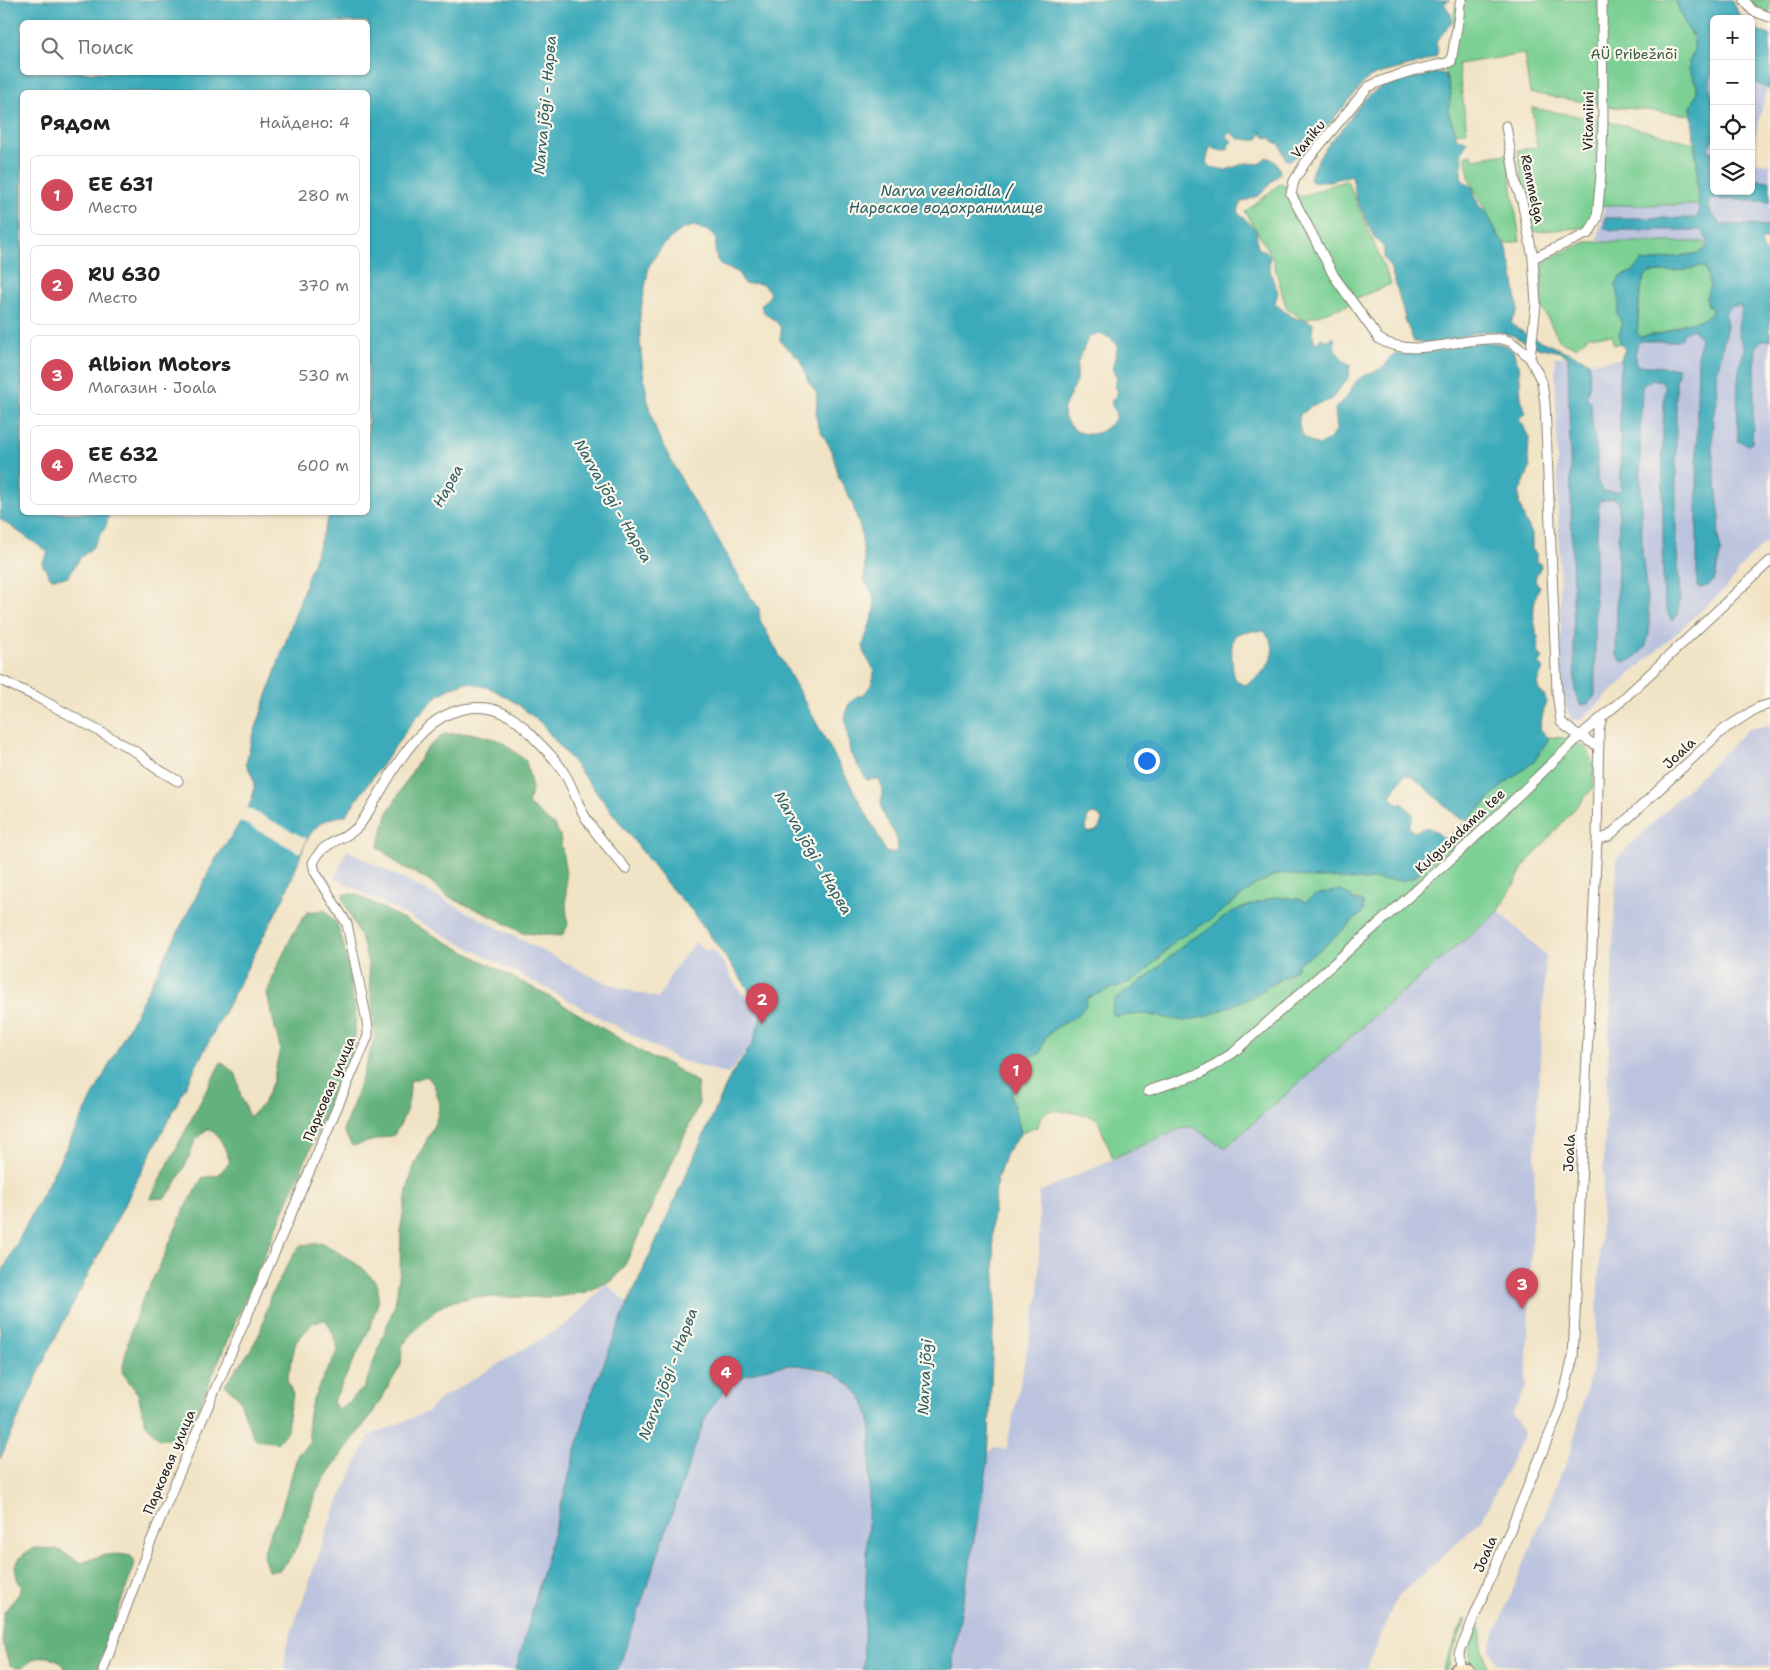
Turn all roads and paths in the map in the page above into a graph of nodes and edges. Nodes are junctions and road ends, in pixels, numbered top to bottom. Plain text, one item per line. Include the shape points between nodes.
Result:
1 (1462, 0) edge
2 (1602, 0) edge
3 (1744, 0) edge
4 (1770, 17) edge
5 (1506, 126) dead end
6 (1533, 258) junction
7 (1531, 354) junction
8 (1770, 561) edge
9 (0, 680) edge
10 (1770, 704) edge
11 (1602, 717) junction
12 (1581, 736) junction
13 (1599, 747) junction
14 (178, 781) dead end
15 (1597, 840) junction
16 (626, 869) dead end
17 (1148, 1090) dead end
18 (103, 1670) edge
19 (1461, 1670) edge

1 - 7 street, Vaniku via 1451,62 1408,72 1368,87 1304,163 1291,194 1334,276 1379,339 1387,344 1414,348 1504,339
2 - 6 street, Vitamiini via 1601,174 1597,218 1589,233
3 - 4 street via 1753,11
5 - 6 street, Remmelga
6 - 7 street, Remmelga via 1536,304
7 - 12 street via 1542,382 1545,404 1561,722
8 - 11 street, Kulgusadama tee
9 - 14 street via 138,753
10 - 15 street, Joala via 1757,708 1723,730 1609,836
11 - 12 street, Kulgusadama tee
11 - 13 street
12 - 13 street
12 - 17 street, Kulgusadama tee via 1467,845 1234,1053 1201,1073
13 - 15 street
15 - 19 street, Joala via 1573,1356 1560,1410 1458,1654
16 - 18 street, Парковая улица via 589,824 566,776 543,748 508,715 480,707 451,712 422,732 404,754 360,825 319,853 313,863 315,872 347,924 368,1036 186,1457

